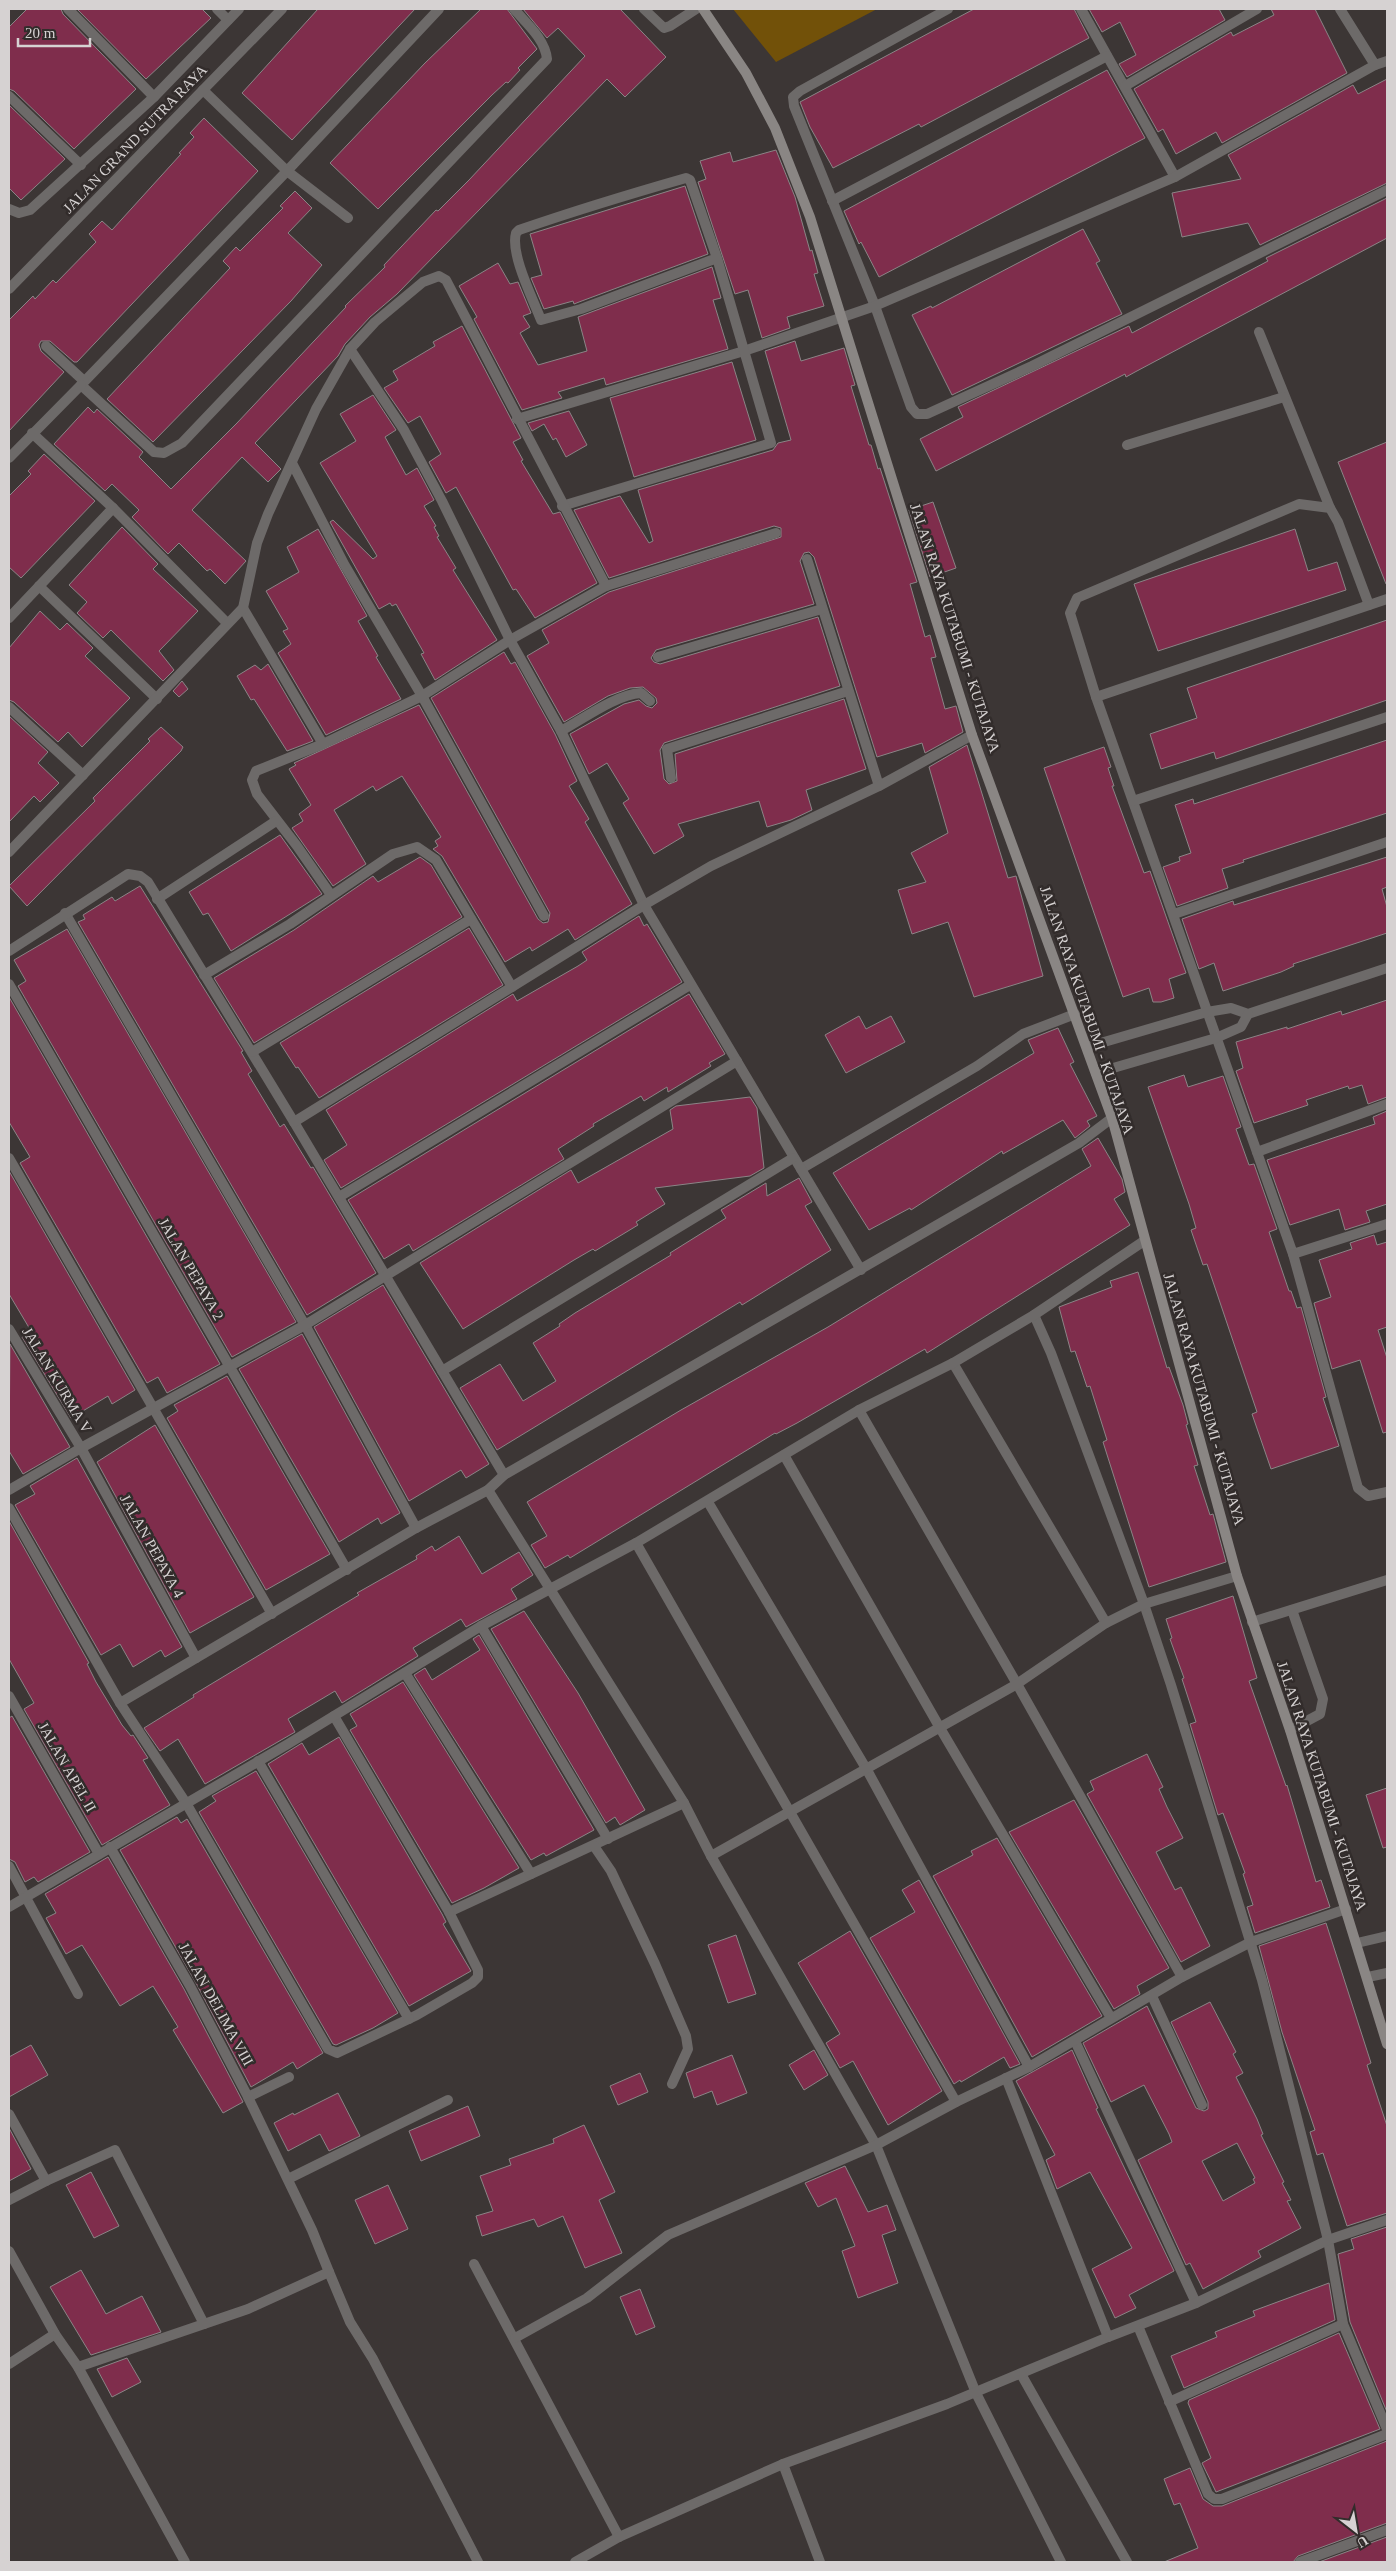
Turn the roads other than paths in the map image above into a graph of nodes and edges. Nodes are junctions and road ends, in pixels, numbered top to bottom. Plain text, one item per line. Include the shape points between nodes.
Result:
1 (68, 9) edge
2 (217, 9) edge
3 (239, 9) edge
4 (282, 9) edge
5 (439, 9) edge
6 (514, 9) edge
7 (644, 9) edge
8 (696, 9) edge
9 (703, 9) edge
10 (948, 9) edge
11 (1081, 9) edge
12 (1257, 9) edge
13 (1340, 9) edge
14 (228, 20) junction
15 (1107, 56) junction
16 (1387, 61) edge
17 (1376, 65) junction
18 (1125, 86) junction
19 (203, 90) junction
20 (9, 96) edge
21 (154, 97) junction
22 (81, 165) junction
23 (287, 171) junction
24 (1174, 177) junction
25 (1387, 190) edge
26 (832, 201) junction
27 (9, 209) edge
28 (348, 218) dead end
29 (717, 258) junction
30 (9, 289) edge
31 (875, 306) junction
32 (842, 318) junction
33 (1259, 332) dead end
34 (46, 346) dead end
35 (350, 349) junction
36 (744, 351) junction
37 (82, 383) junction
38 (1284, 397) junction
39 (517, 418) junction
40 (32, 433) junction
41 (1127, 445) dead end
42 (9, 458) edge
43 (292, 463) junction
44 (562, 506) junction
45 (112, 508) junction
46 (1330, 508) junction
47 (776, 533) dead end
48 (807, 559) dead end
49 (39, 586) junction
50 (606, 586) junction
51 (1387, 599) edge
52 (1369, 605) junction
53 (243, 608) junction
54 (822, 609) junction
55 (9, 618) edge
56 (227, 623) junction
57 (510, 640) junction
58 (658, 657) dead end
59 (848, 692) junction
60 (422, 696) junction
61 (1096, 697) junction
62 (157, 698) junction
63 (650, 701) dead end
64 (9, 708) edge
65 (1387, 717) edge
66 (561, 731) junction
67 (972, 735) junction
68 (323, 744) junction
69 (84, 775) junction
70 (671, 778) dead end
71 (879, 786) junction
72 (1133, 801) junction
73 (276, 821) junction
74 (1387, 842) edge
75 (9, 852) edge
76 (331, 895) junction
77 (157, 899) junction
78 (644, 905) junction
79 (65, 913) junction
80 (1174, 914) junction
81 (544, 916) dead end
82 (471, 919) junction
83 (9, 951) edge
84 (1387, 968) edge
85 (204, 975) junction
86 (9, 984) edge
87 (690, 985) junction
88 (512, 987) junction
89 (1207, 1012) junction
90 (1075, 1014) junction
91 (1248, 1014) junction
92 (1216, 1038) junction
93 (1087, 1047) junction
94 (252, 1052) junction
95 (737, 1061) junction
96 (1096, 1073) junction
97 (1387, 1104) edge
98 (1112, 1118) junction
99 (294, 1122) junction
100 (1257, 1152) junction
101 (9, 1158) edge
102 (793, 1158) junction
103 (801, 1169) junction
104 (339, 1198) junction
105 (1387, 1225) edge
106 (1144, 1241) junction
107 (1293, 1254) junction
108 (861, 1270) junction
109 (385, 1276) junction
110 (1034, 1315) junction
111 (305, 1325) junction
112 (9, 1328) edge
113 (952, 1363) junction
114 (230, 1366) junction
115 (442, 1371) junction
116 (153, 1409) junction
117 (859, 1410) junction
118 (80, 1448) junction
119 (784, 1455) junction
120 (504, 1475) junction
121 (9, 1490) edge
122 (488, 1490) junction
123 (1387, 1492) edge
124 (708, 1502) junction
125 (9, 1508) edge
126 (416, 1528) junction
127 (636, 1543) junction
128 (346, 1570) junction
129 (1237, 1576) junction
130 (1387, 1580) edge
131 (549, 1591) junction
132 (1144, 1604) junction
133 (1292, 1610) junction
134 (272, 1614) junction
135 (1252, 1622) junction
136 (1106, 1623) junction
137 (481, 1626) junction
138 (196, 1658) junction
139 (405, 1673) junction
140 (1018, 1684) junction
141 (9, 1696) edge
142 (120, 1703) junction
143 (334, 1716) junction
144 (940, 1728) junction
145 (1290, 1730) junction
146 (258, 1761) junction
147 (867, 1770) junction
148 (186, 1803) junction
149 (684, 1803) junction
150 (790, 1813) junction
151 (608, 1839) junction
152 (594, 1846) junction
153 (110, 1847) junction
154 (99, 1854) junction
155 (711, 1856) junction
156 (9, 1866) edge
157 (530, 1874) junction
158 (26, 1897) junction
159 (9, 1907) edge
160 (1346, 1909) junction
161 (449, 1912) junction
162 (1387, 1936) edge
163 (1251, 1942) junction
164 (1357, 1943) junction
165 (1387, 1973) edge
166 (1182, 1977) junction
167 (1368, 1977) junction
168 (78, 1994) dead end
169 (1152, 1996) junction
170 (1111, 2018) junction
171 (409, 2019) junction
172 (1075, 2041) junction
173 (1387, 2044) edge
174 (1029, 2067) junction
175 (289, 2077) dead end
176 (1006, 2078) junction
177 (672, 2084) dead end
178 (248, 2097) junction
179 (448, 2100) dead end
180 (956, 2102) junction
181 (1202, 2105) dead end
182 (9, 2114) edge
183 (876, 2145) junction
184 (288, 2179) junction
185 (46, 2180) junction
186 (9, 2200) edge
187 (1387, 2220) edge
188 (1328, 2240) junction
189 (9, 2251) edge
190 (474, 2264) dead end
191 (12, 2265) edge
192 (329, 2272) junction
193 (1196, 2303) junction
194 (204, 2324) junction
195 (1343, 2324) junction
196 (1138, 2326) junction
197 (55, 2334) junction
198 (1108, 2337) junction
199 (515, 2338) junction
200 (9, 2364) edge
201 (78, 2367) junction
202 (1021, 2374) junction
203 (976, 2393) junction
204 (1169, 2402) junction
205 (1387, 2429) edge
206 (1387, 2434) edge
207 (784, 2464) junction
208 (1387, 2530) edge
209 (619, 2537) junction
210 (185, 2562) edge
211 (478, 2562) edge
212 (575, 2562) edge
213 (820, 2562) edge
214 (1061, 2562) edge
215 (1127, 2562) edge
216 (1300, 2562) edge

1 - 21 street
2 - 14 street
3 - 14 street
4 - 19 street, JALAN GRAND SUTRA RAYA
5 - 23 street
6 - 37 street via 538,37 547,59 182,443 164,453 154,452
7 - 8 street via 661,27 666,28
9 - 32 street, JALAN RAYA KUTABUMI - KUTAJAYA via 746,73 775,128 810,217
10 - 26 street via 793,97
11 - 15 street
12 - 18 street
13 - 17 street
14 - 21 street
15 - 18 street
15 - 26 street
16 - 17 street
17 - 24 street
18 - 24 street
19 - 23 street
19 - 30 street, JALAN GRAND SUTRA RAYA
20 - 22 street
21 - 22 street
22 - 27 street via 30,210 19,212
23 - 28 street
23 - 37 street
24 - 31 street
25 - 31 street via 1032,366 927,414 917,414 911,407
26 - 31 street
29 - 29 street via 581,309 541,320 520,265 515,237 519,230 686,178 696,192
29 - 36 street
31 - 32 street
32 - 36 street
32 - 67 street, JALAN RAYA KUTABUMI - KUTAJAYA
33 - 38 street
34 - 37 street
35 - 39 street via 375,322 423,282 439,276 446,280
35 - 43 street via 316,409
35 - 57 street via 404,430
36 - 39 street
36 - 44 street via 771,443
37 - 40 street
38 - 41 street
38 - 46 street
39 - 44 street
40 - 42 street
40 - 45 street
43 - 53 street via 257,543
43 - 60 street via 344,564
44 - 50 street
45 - 49 street
45 - 56 street
46 - 52 street
46 - 61 street via 1299,504 1077,598 1070,613
47 - 50 street
48 - 54 street
49 - 55 street
49 - 62 street
50 - 57 street
51 - 52 street
52 - 61 street
53 - 56 street
53 - 68 street
54 - 58 street
54 - 59 street
56 - 62 street
57 - 60 street
57 - 66 street
59 - 70 street via 667,749
59 - 71 street
60 - 68 street
60 - 81 street
61 - 72 street
62 - 69 street
63 - 66 street via 641,693 620,698
64 - 69 street
65 - 72 street
66 - 78 street
67 - 71 street
67 - 90 street, JALAN RAYA KUTABUMI - KUTAJAYA
68 - 73 street via 256,771 252,780 254,788
69 - 75 street
71 - 78 street via 711,866
72 - 80 street
73 - 76 street
73 - 77 street
74 - 80 street
76 - 82 street via 393,854 417,848 436,860
76 - 85 street via 290,924
77 - 79 street via 148,882 140,876 128,874
77 - 85 street
78 - 87 street
78 - 88 street
79 - 83 street
79 - 111 street
80 - 89 street
82 - 88 street
82 - 94 street
84 - 91 street
85 - 94 street
86 - 114 street, JALAN PEPAYA 2
87 - 95 street
87 - 104 street
88 - 99 street
89 - 91 street via 1231,1008
89 - 92 street
89 - 93 street
90 - 93 street, JALAN RAYA KUTABUMI - KUTAJAYA
90 - 103 street via 1023,1034 977,1066
91 - 92 street via 1241,1027
92 - 96 street
92 - 100 street
93 - 96 street, JALAN RAYA KUTABUMI - KUTAJAYA
94 - 99 street
95 - 102 street
95 - 109 street
96 - 98 street, JALAN RAYA KUTABUMI - KUTAJAYA
97 - 100 street
98 - 106 street, JALAN RAYA KUTABUMI - KUTAJAYA
98 - 108 street via 1079,1143
99 - 104 street
100 - 107 street
101 - 116 street
102 - 103 street
102 - 115 street
103 - 108 street
104 - 109 street
105 - 107 street
106 - 110 street
106 - 129 street, JALAN RAYA KUTABUMI - KUTAJAYA
107 - 123 street via 1358,1488 1368,1496
108 - 120 street
109 - 111 street
109 - 115 street
110 - 113 street
110 - 132 street
111 - 114 street
111 - 126 street
112 - 118 street, JALAN KURMA V
113 - 117 street
113 - 136 street
114 - 116 street
114 - 128 street, JALAN PEPAYA 2
115 - 120 street
116 - 118 street
116 - 134 street
117 - 119 street
117 - 140 street
118 - 121 street
118 - 138 street, JALAN PEPAYA 4
119 - 124 street
119 - 144 street
120 - 122 street
122 - 126 street
122 - 131 street
124 - 127 street
124 - 147 street
125 - 142 street
126 - 128 street
127 - 131 street
127 - 150 street
128 - 134 street
129 - 132 street
129 - 135 street, JALAN RAYA KUTABUMI - KUTAJAYA
130 - 133 street
131 - 137 street
131 - 149 street
132 - 136 street
132 - 163 street
133 - 135 street
133 - 145 street via 1323,1699 1320,1714
134 - 138 street
135 - 145 street, JALAN RAYA KUTABUMI - KUTAJAYA
136 - 140 street
137 - 139 street
137 - 151 street
138 - 142 street
139 - 143 street
139 - 157 street
140 - 144 street
140 - 166 street
141 - 154 street, JALAN APEL II
142 - 148 street
143 - 146 street
143 - 161 street
144 - 147 street
144 - 170 street
145 - 160 street, JALAN RAYA KUTABUMI - KUTAJAYA
146 - 148 street
146 - 171 street
147 - 150 street
147 - 174 street
148 - 153 street
148 - 171 street via 328,2049 337,2053
149 - 151 street
149 - 155 street
150 - 155 street
150 - 180 street
151 - 152 street
152 - 157 street
152 - 177 street via 656,1964 686,2036 688,2050
153 - 154 street
153 - 178 street, JALAN DELIMA VIII via 190,1986
154 - 158 street
155 - 183 street
156 - 158 street
157 - 161 street
158 - 159 street
158 - 168 street
160 - 163 street
160 - 164 street, JALAN RAYA KUTABUMI - KUTAJAYA
161 - 171 street via 478,1970 478,1977
162 - 164 street
163 - 166 street
163 - 188 street
164 - 167 street, JALAN RAYA KUTABUMI - KUTAJAYA
165 - 167 street
166 - 169 street
167 - 173 street, JALAN RAYA KUTABUMI - KUTAJAYA
169 - 170 street
169 - 181 street
170 - 172 street
172 - 174 street
172 - 193 street
174 - 176 street
175 - 178 street
176 - 180 street
176 - 198 street
178 - 184 street, JALAN DELIMA VIII
179 - 184 street
180 - 183 street
182 - 185 street
183 - 199 street via 668,2236 587,2298
183 - 203 street
184 - 192 street, JALAN DELIMA VIII
185 - 186 street
185 - 194 street via 115,2150
187 - 188 street
188 - 193 street
188 - 195 street
189 - 191 street
190 - 199 street
191 - 197 street
192 - 194 street via 248,2309
192 - 211 street, JALAN DELIMA VIII via 350,2322 373,2359
193 - 196 street
194 - 201 street
195 - 204 street
195 - 205 street
196 - 198 street
196 - 204 street
197 - 200 street
197 - 201 street
198 - 202 street
199 - 209 street
201 - 210 street
202 - 203 street
202 - 215 street
203 - 207 street
203 - 214 street
204 - 206 street via 1208,2494 1214,2499 1222,2500
207 - 209 street
207 - 213 street
208 - 216 street
209 - 212 street

